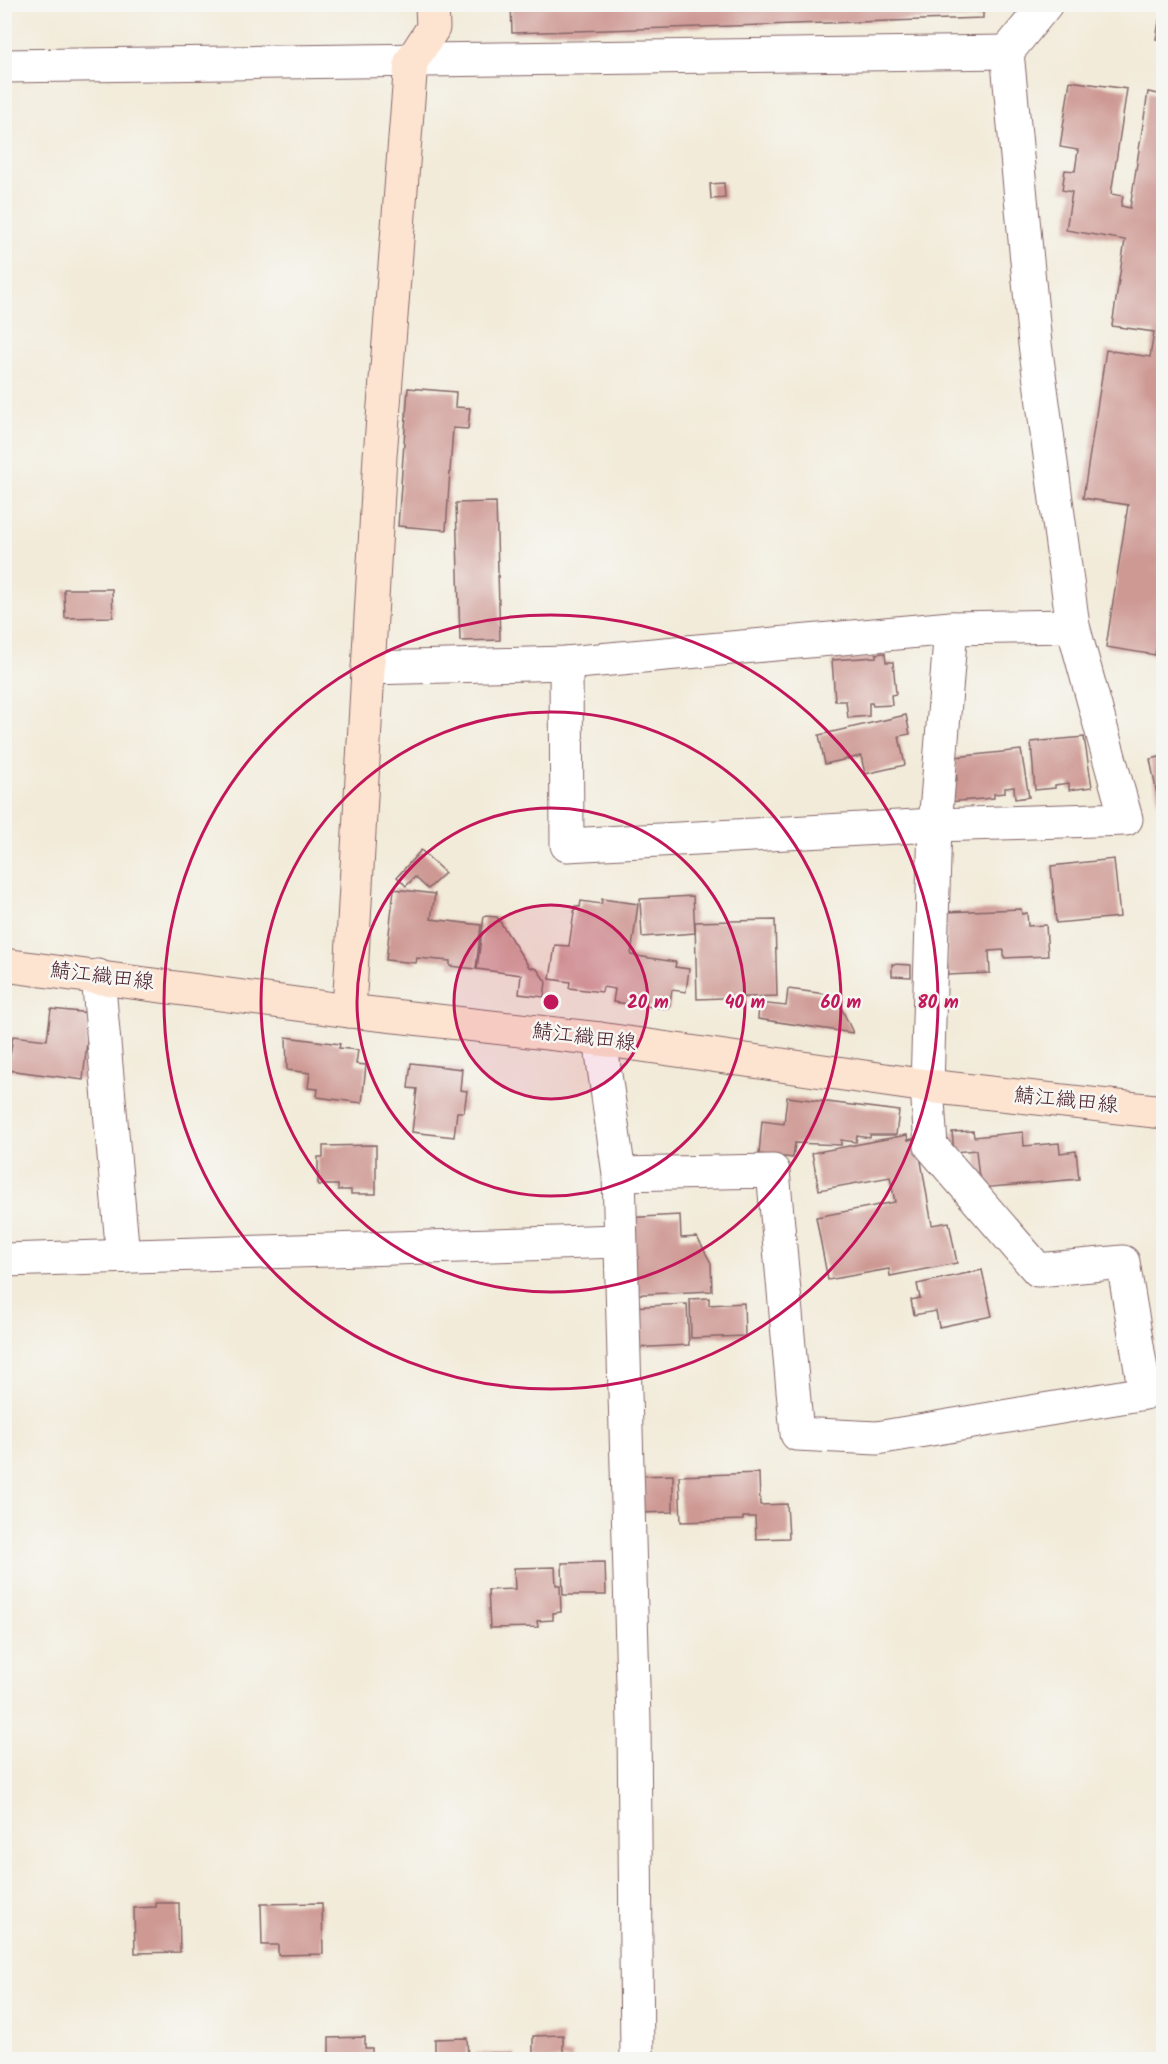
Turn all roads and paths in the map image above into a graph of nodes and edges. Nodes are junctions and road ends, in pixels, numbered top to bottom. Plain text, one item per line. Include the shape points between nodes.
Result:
1 (432, 4) edge
2 (1046, 4) edge
3 (1007, 52) junction
4 (411, 62) junction
5 (4, 66) edge
6 (1072, 626) junction
7 (951, 628) junction
8 (566, 663) junction
9 (368, 668) junction
10 (935, 825) junction
11 (4, 965) edge
12 (98, 976) junction
13 (349, 1011) junction
14 (600, 1039) junction
15 (927, 1086) junction
16 (1164, 1112) edge
17 (619, 1174) junction
18 (619, 1241) junction
19 (123, 1256) junction
20 (4, 1260) edge
21 (637, 2060) edge

1 - 4 main road via 433,28
2 - 3 street
3 - 4 street
3 - 6 street via 1035,344
4 - 5 street
4 - 9 main road via 380,456
6 - 7 street
6 - 10 street via 1126,819
7 - 8 street
7 - 10 street
8 - 9 street
8 - 10 street via 567,845
9 - 13 main road
10 - 15 street
11 - 12 main road, 鯖江織田線
12 - 13 main road, 鯖江織田線
12 - 19 street
13 - 14 main road, 鯖江織田線
14 - 15 main road, 鯖江織田線
14 - 17 street
15 - 16 main road, 鯖江織田線
15 - 17 street via 932,1146 1038,1270 1123,1262 1144,1393 877,1438 796,1434 773,1171
17 - 18 street
18 - 19 street
18 - 21 street via 634,1722
19 - 20 street

